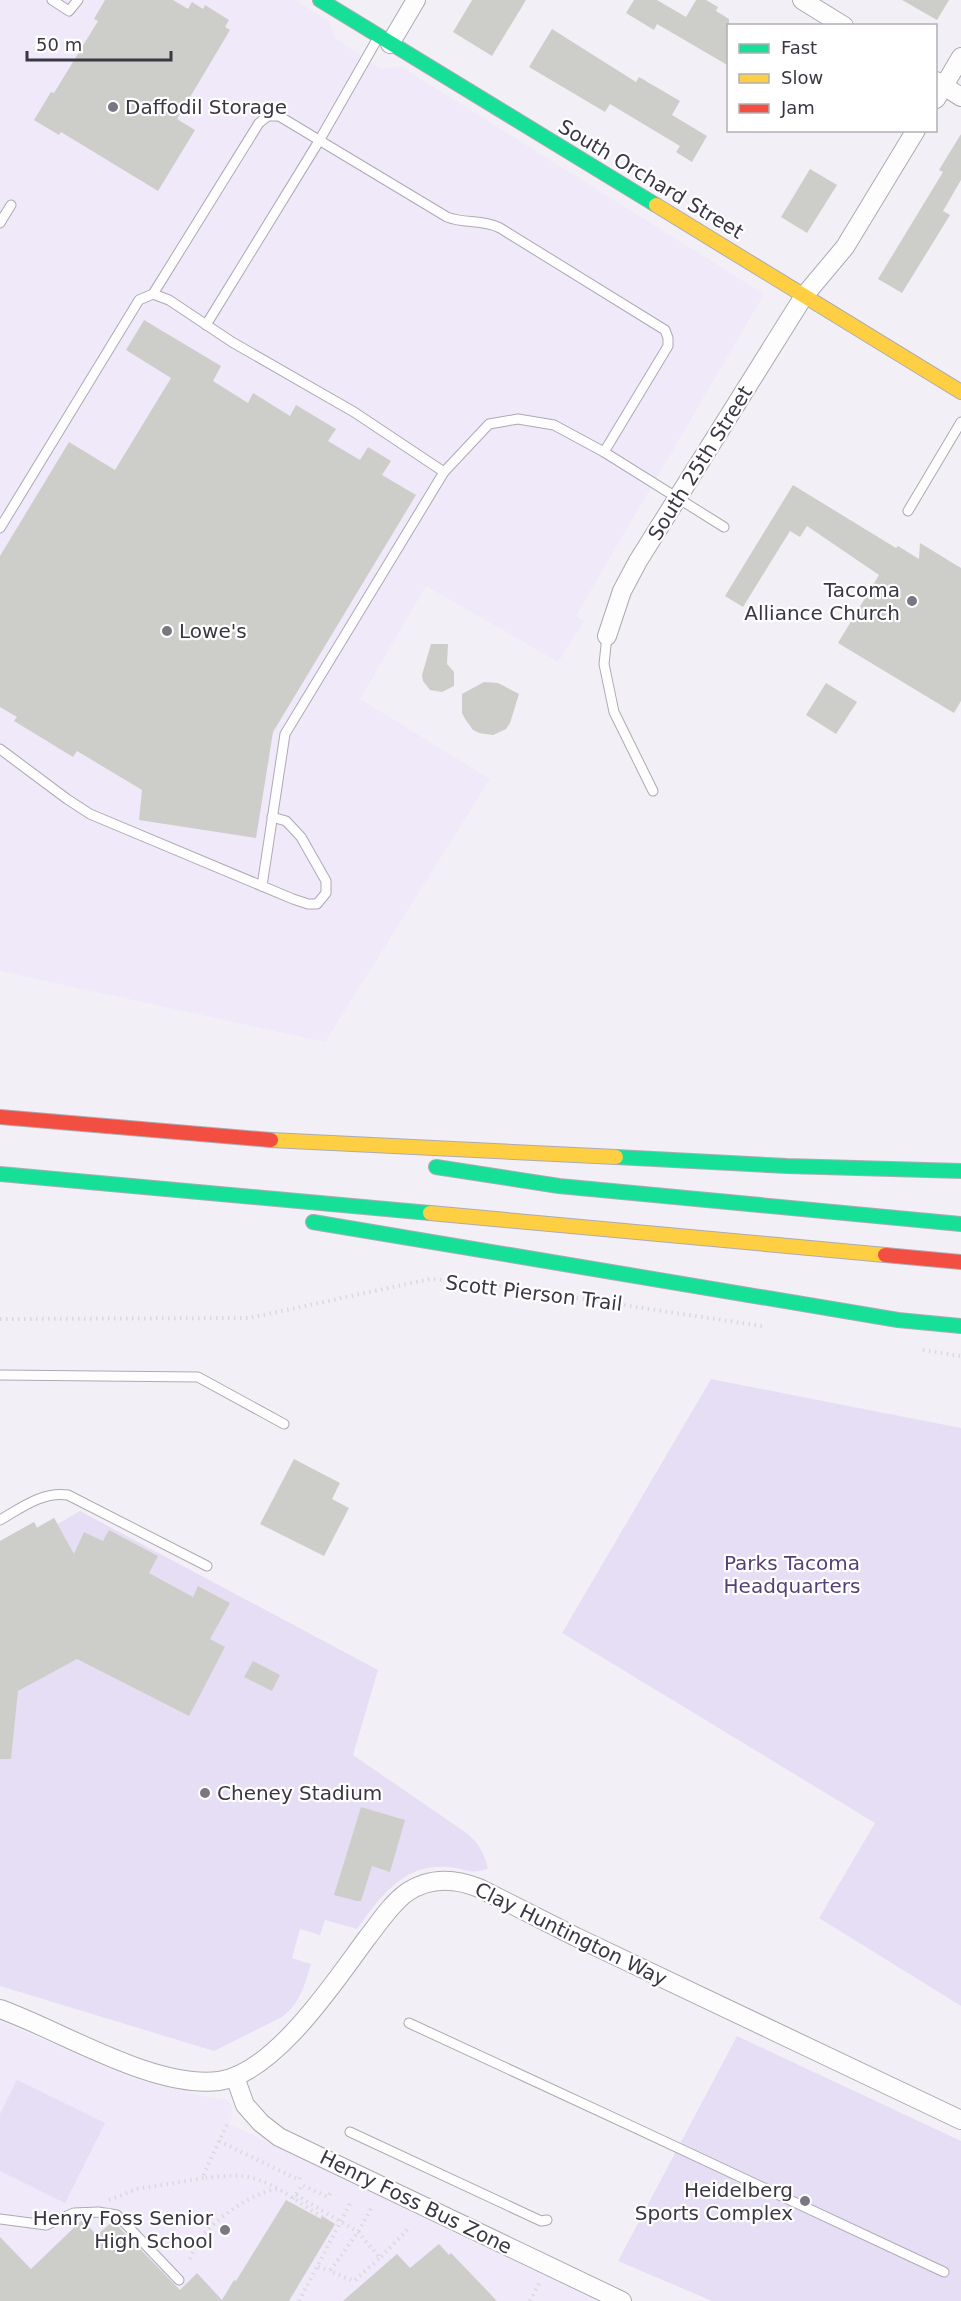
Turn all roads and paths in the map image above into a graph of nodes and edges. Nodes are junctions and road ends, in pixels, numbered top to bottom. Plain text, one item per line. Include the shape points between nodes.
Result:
1 (52, 0) edge
2 (78, 0) edge
3 (320, 0) edge
4 (416, 0) edge
5 (802, 0) edge
6 (841, 24) edge
7 (384, 40) junction
8 (961, 57) edge
9 (938, 89) edge
10 (961, 97) edge
11 (915, 132) edge
12 (319, 141) junction
13 (11, 205) dead end
14 (0, 223) edge
15 (153, 294) junction
16 (804, 296) junction
17 (206, 325) junction
18 (961, 392) edge
19 (961, 422) edge
20 (604, 452) junction
21 (444, 472) junction
22 (677, 498) junction
23 (908, 511) dead end
24 (724, 527) dead end
25 (0, 528) edge
26 (607, 636) joint
27 (0, 749) edge
28 (653, 791) dead end
29 (272, 817) junction
30 (262, 886) junction
31 (0, 1117) edge
32 (253, 1139) junction
33 (394, 1160) dead end
34 (418, 1164) dead end
35 (961, 1172) edge
36 (0, 1174) edge
37 (108, 1184) junction
38 (259, 1212) dead end
39 (294, 1218) dead end
40 (961, 1224) edge
41 (961, 1262) edge
42 (0, 1318) edge
43 (961, 1326) edge
44 (771, 1327) dead end
45 (914, 1349) dead end
46 (961, 1356) edge
47 (0, 1375) edge
48 (284, 1424) dead end
49 (0, 1520) edge
50 (207, 1566) dead end
51 (0, 2008) edge
52 (409, 2023) dead end
53 (235, 2077) junction
54 (961, 2120) edge
55 (227, 2125) dead end
56 (350, 2132) dead end
57 (219, 2141) junction
58 (302, 2175) dead end
59 (204, 2178) junction
60 (278, 2189) junction
61 (332, 2190) dead end
62 (296, 2195) junction
63 (293, 2199) junction
64 (352, 2200) dead end
65 (371, 2209) dead end
66 (88, 2212) junction
67 (322, 2217) dead end
68 (0, 2219) edge
69 (547, 2220) dead end
70 (340, 2222) junction
71 (409, 2228) dead end
72 (358, 2232) junction
73 (380, 2258) junction
74 (190, 2259) dead end
75 (318, 2267) junction
76 (330, 2271) junction
77 (944, 2272) dead end
78 (179, 2280) dead end
79 (537, 2288) dead end
80 (299, 2301) edge
81 (530, 2301) edge
82 (622, 2301) edge

1 - 2 lane via 69,11
3 - 7 main road, South Orchard Street
4 - 7 street
5 - 6 street
7 - 12 lane
7 - 16 main road, South Orchard Street
8 - 9 street
9 - 10 street
11 - 16 street, South 25th Street via 845,247
12 - 15 lane via 279,116 264,117
12 - 17 lane
12 - 20 lane via 447,217 500,228 665,330 666,350
13 - 14 lane
15 - 17 lane
15 - 25 lane via 139,300
16 - 18 main road, South Orchard Street
16 - 22 street, South 25th Street
17 - 21 lane via 354,412
19 - 23 lane
20 - 21 lane via 554,425 518,419 489,424
20 - 22 lane
21 - 29 lane via 285,734
22 - 24 lane
22 - 26 street, South 25th Street via 622,591
26 - 28 lane via 604,664 614,712
27 - 30 lane via 90,814
29 - 30 lane
29 - 30 lane via 286,821 301,837 326,881 327,890 319,902 311,904
31 - 32 main road
32 - 33 main road
32 - 35 main road
34 - 40 main road via 559,1186
36 - 37 main road
37 - 38 main road
37 - 41 main road
39 - 43 main road via 898,1320
42 - 44 path, Scott Pierson Trail via 249,1318 430,1280 471,1282
45 - 46 path
47 - 48 lane via 198,1377
49 - 50 lane via 55,1493 68,1495
51 - 53 street via 133,2066 198,2080
52 - 77 lane
53 - 54 street, Clay Huntington Way via 279,2047 393,1905 417,1887 447,1879 479,1888
53 - 82 street, Henry Foss Bus Zone via 245,2105 279,2136
55 - 57 path
56 - 69 lane via 499,2203
57 - 58 path via 299,2180
57 - 59 path
59 - 60 path via 241,2176
59 - 66 path via 137,2189
60 - 63 path
60 - 74 path via 254,2196 213,2225 201,2237
61 - 62 path via 328,2197 302,2185
62 - 63 path
62 - 70 path
63 - 67 path
64 - 70 path
65 - 72 path
66 - 68 lane via 74,2212 46,2225
66 - 78 lane via 117,2215
70 - 72 path
70 - 75 path
71 - 73 path
72 - 73 path
72 - 76 path
73 - 76 path via 354,2281
75 - 76 path
75 - 80 path
79 - 81 path

